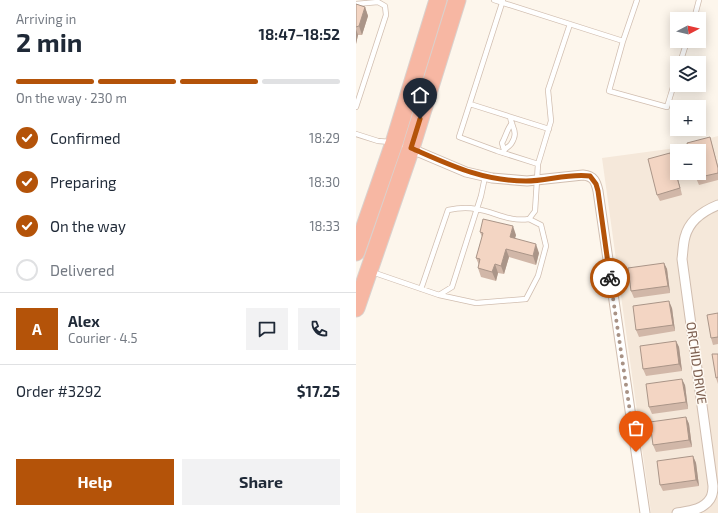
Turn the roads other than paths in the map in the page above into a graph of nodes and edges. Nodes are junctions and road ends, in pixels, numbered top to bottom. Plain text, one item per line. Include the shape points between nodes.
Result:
1 (438, 0) edge
2 (457, 0) edge
3 (494, 0) edge
4 (637, 0) edge
5 (699, 0) edge
6 (502, 1) edge
7 (356, 4) edge
8 (696, 12) edge
9 (570, 24) junction
10 (623, 41) junction
11 (672, 92) edge
12 (356, 104) edge
13 (470, 104) junction
14 (510, 117) junction
15 (512, 123) junction
16 (549, 129) junction
17 (356, 134) edge
18 (394, 143) junction
19 (411, 148) junction
20 (503, 151) junction
21 (538, 164) junction
22 (484, 176) junction
23 (538, 180) junction
24 (718, 205) edge
25 (477, 209) junction
26 (529, 219) junction
27 (356, 252) edge
28 (368, 270) junction
29 (421, 289) junction
30 (439, 296) junction
31 (356, 308) edge
32 (645, 513) edge
33 (677, 513) edge

1 - 18 highway
2 - 19 highway
3 - 6 lane
4 - 10 lane
5 - 8 lane
6 - 9 lane
6 - 13 lane
7 - 12 lane via 378,2 385,6 386,16
9 - 10 lane
9 - 16 lane via 548,90 551,121
10 - 11 lane via 609,91 667,107
13 - 14 lane
13 - 20 lane via 459,137
14 - 15 lane
14 - 16 lane
15 - 20 lane via 502,143
15 - 20 lane via 516,132 515,137 510,146
16 - 21 lane
17 - 18 lane
18 - 19 street
18 - 27 highway
19 - 22 street via 466,172
19 - 28 highway
20 - 21 lane
21 - 23 lane
22 - 23 street via 516,181
22 - 25 lane
23 - 26 lane via 535,211
23 - 32 street via 577,175 590,176 596,184
24 - 33 street, ORCHID DRIVE via 707,209 692,222 685,237 682,259 713,486 711,499 703,507
25 - 26 lane via 518,220
25 - 29 lane via 448,210
25 - 30 lane via 452,287
26 - 30 lane via 541,225 546,246 538,276 526,299 476,303
28 - 29 lane
28 - 31 highway
29 - 30 lane

